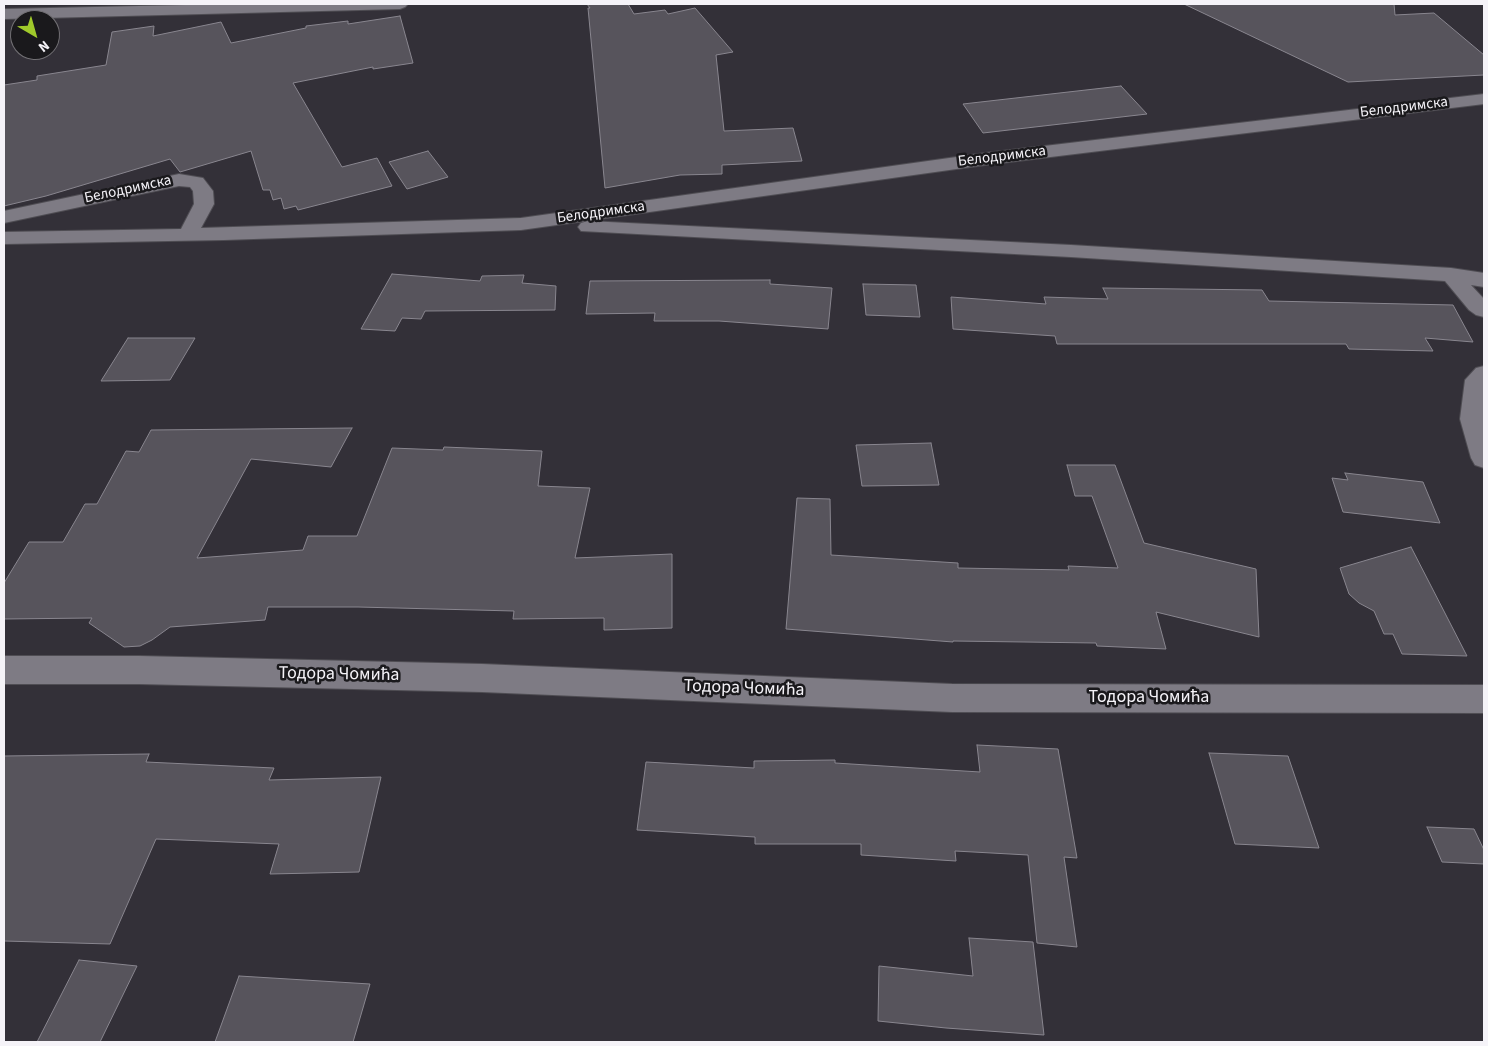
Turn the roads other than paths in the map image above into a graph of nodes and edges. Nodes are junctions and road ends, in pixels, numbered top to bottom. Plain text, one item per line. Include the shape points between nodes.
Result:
1 (81, 4) edge
2 (400, 4) edge
3 (326, 5) edge
4 (4, 14) edge
5 (68, 14) junction
6 (1484, 99) edge
7 (4, 217) edge
8 (521, 224) junction
9 (188, 234) junction
10 (4, 238) edge
11 (1451, 276) junction
12 (1484, 280) edge
13 (1484, 310) edge
14 (1484, 374) edge
15 (1484, 458) edge
16 (4, 670) edge
17 (1484, 699) edge

1 - 5 street
2 - 3 street
3 - 5 street
4 - 5 street
6 - 8 street, Белодримска via 985,159
7 - 9 street, Белодримска via 179,180 196,182 203,192 204,204
8 - 9 street, Белодримска
8 - 11 street, Белодримска via 1071,251
9 - 10 street, Белодримска
11 - 12 street, Белодримска
11 - 13 street
14 - 15 street via 1477,380 1473,419
16 - 17 street, Тодора Чомића via 482,678 952,698

